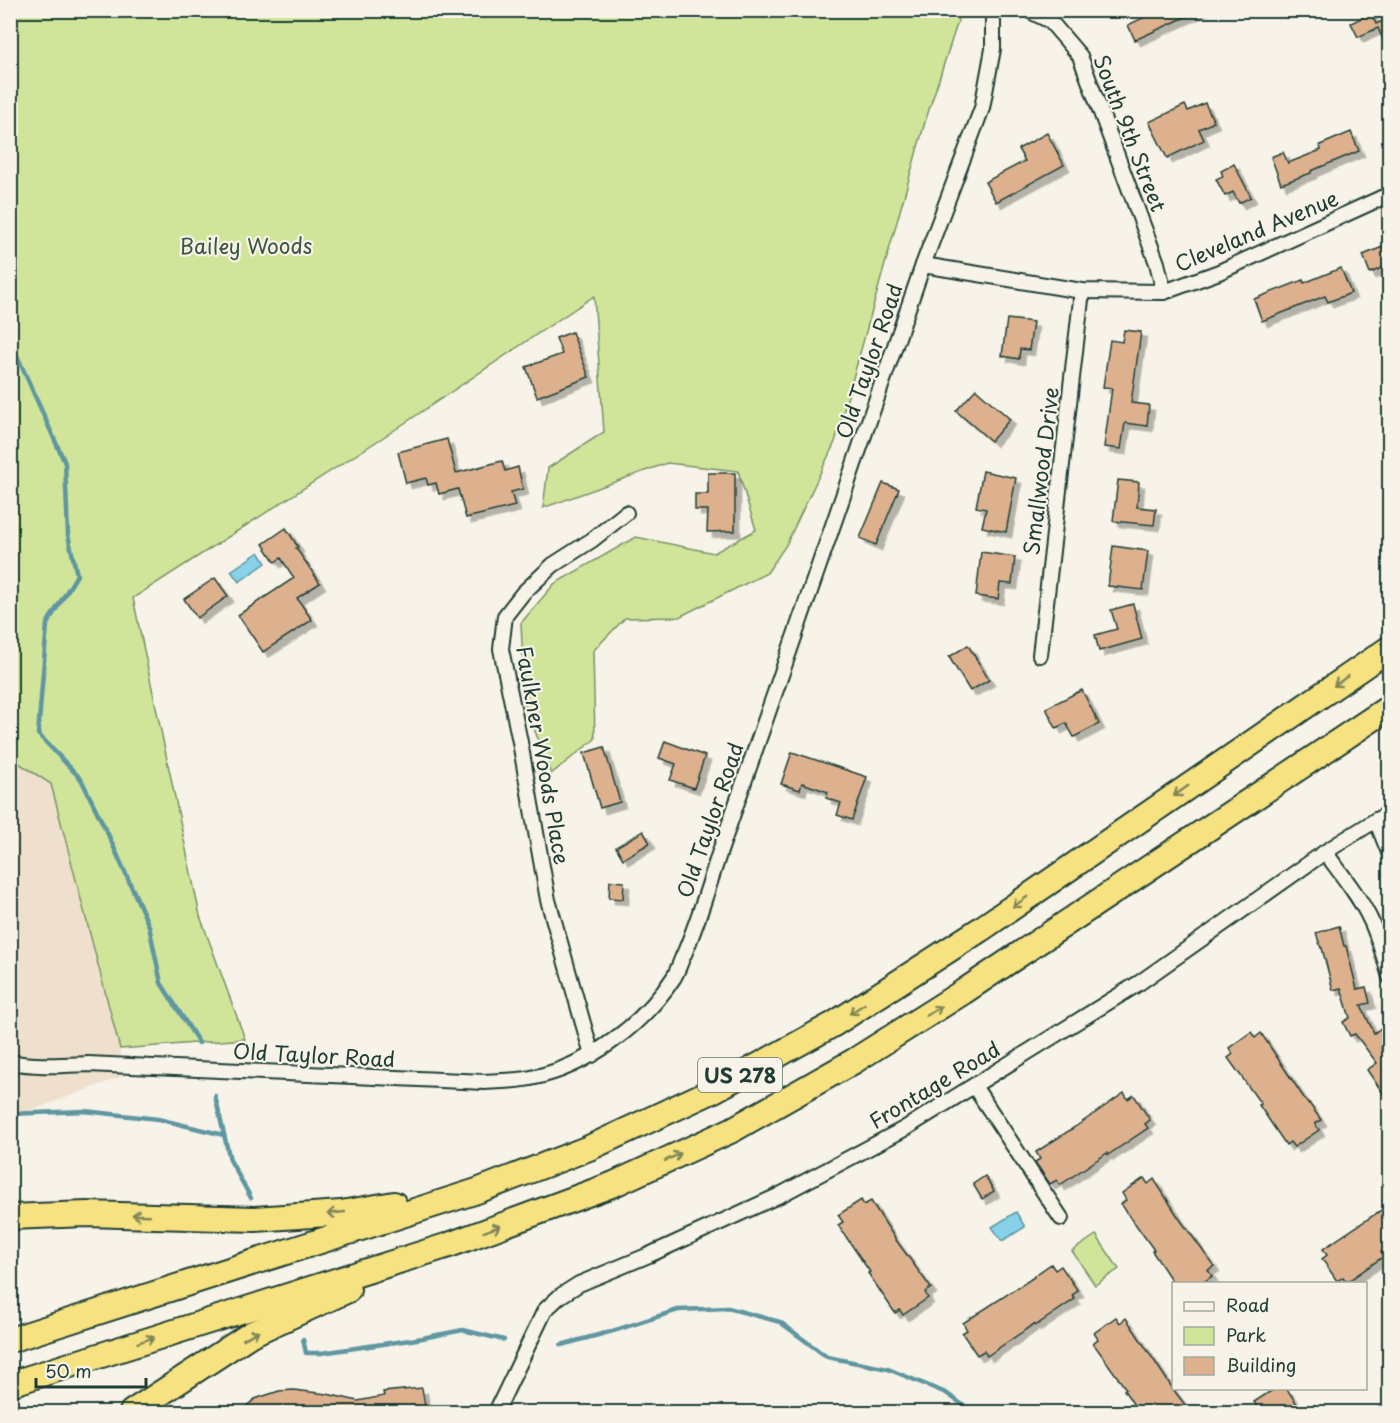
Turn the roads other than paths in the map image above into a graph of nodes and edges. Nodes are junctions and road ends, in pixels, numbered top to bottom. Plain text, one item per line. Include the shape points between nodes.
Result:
1 (993, 10) edge
2 (1028, 10) edge
3 (1389, 194) edge
4 (923, 265) junction
5 (1082, 291) junction
6 (1164, 292) junction
7 (626, 513) dead end
8 (1389, 648) edge
9 (1040, 656) dead end
10 (1389, 707) edge
11 (1389, 813) edge
12 (1376, 820) junction
13 (1325, 852) junction
14 (1389, 855) edge
15 (1389, 977) edge
16 (592, 1055) junction
17 (10, 1062) edge
18 (974, 1086) junction
19 (477, 1191) junction
20 (10, 1218) edge
21 (1061, 1218) dead end
22 (449, 1245) junction
23 (10, 1340) edge
24 (10, 1384) edge
25 (132, 1413) edge
26 (496, 1413) edge

1 - 4 street, Old Taylor Road via 993,50 982,108
2 - 6 street, South 9th Street via 1050,21 1080,56 1157,263
3 - 6 street, Cleveland Avenue via 1219,272
4 - 5 street, Cleveland Avenue
4 - 16 street, Old Taylor Road via 694,932 674,976 648,1010
5 - 6 street, Cleveland Avenue
5 - 9 street, Smallwood Drive
7 - 16 street, Faulkner Woods Place via 553,565 523,592 505,616 501,649 548,900
8 -> 19 highway, US 278 via 990,922 834,1024 693,1100 589,1148
22 -> 10 highway, US 278 via 614,1184 732,1130 854,1061
11 - 12 street, Frontage Road
12 - 13 street, Frontage Road
12 - 14 street
13 - 15 street via 1353,888 1371,920
13 - 18 street, Frontage Road via 1139,983
16 - 17 street, Old Taylor Road via 531,1078 485,1082
18 - 21 street
18 - 26 street, Frontage Road via 904,1129 780,1195 560,1296 545,1310
19 -> 20 highway via 340,1213 255,1219 87,1214
19 - 23 highway, US 278
24 -> 22 highway, US 278
25 -> 22 highway via 251,1334

